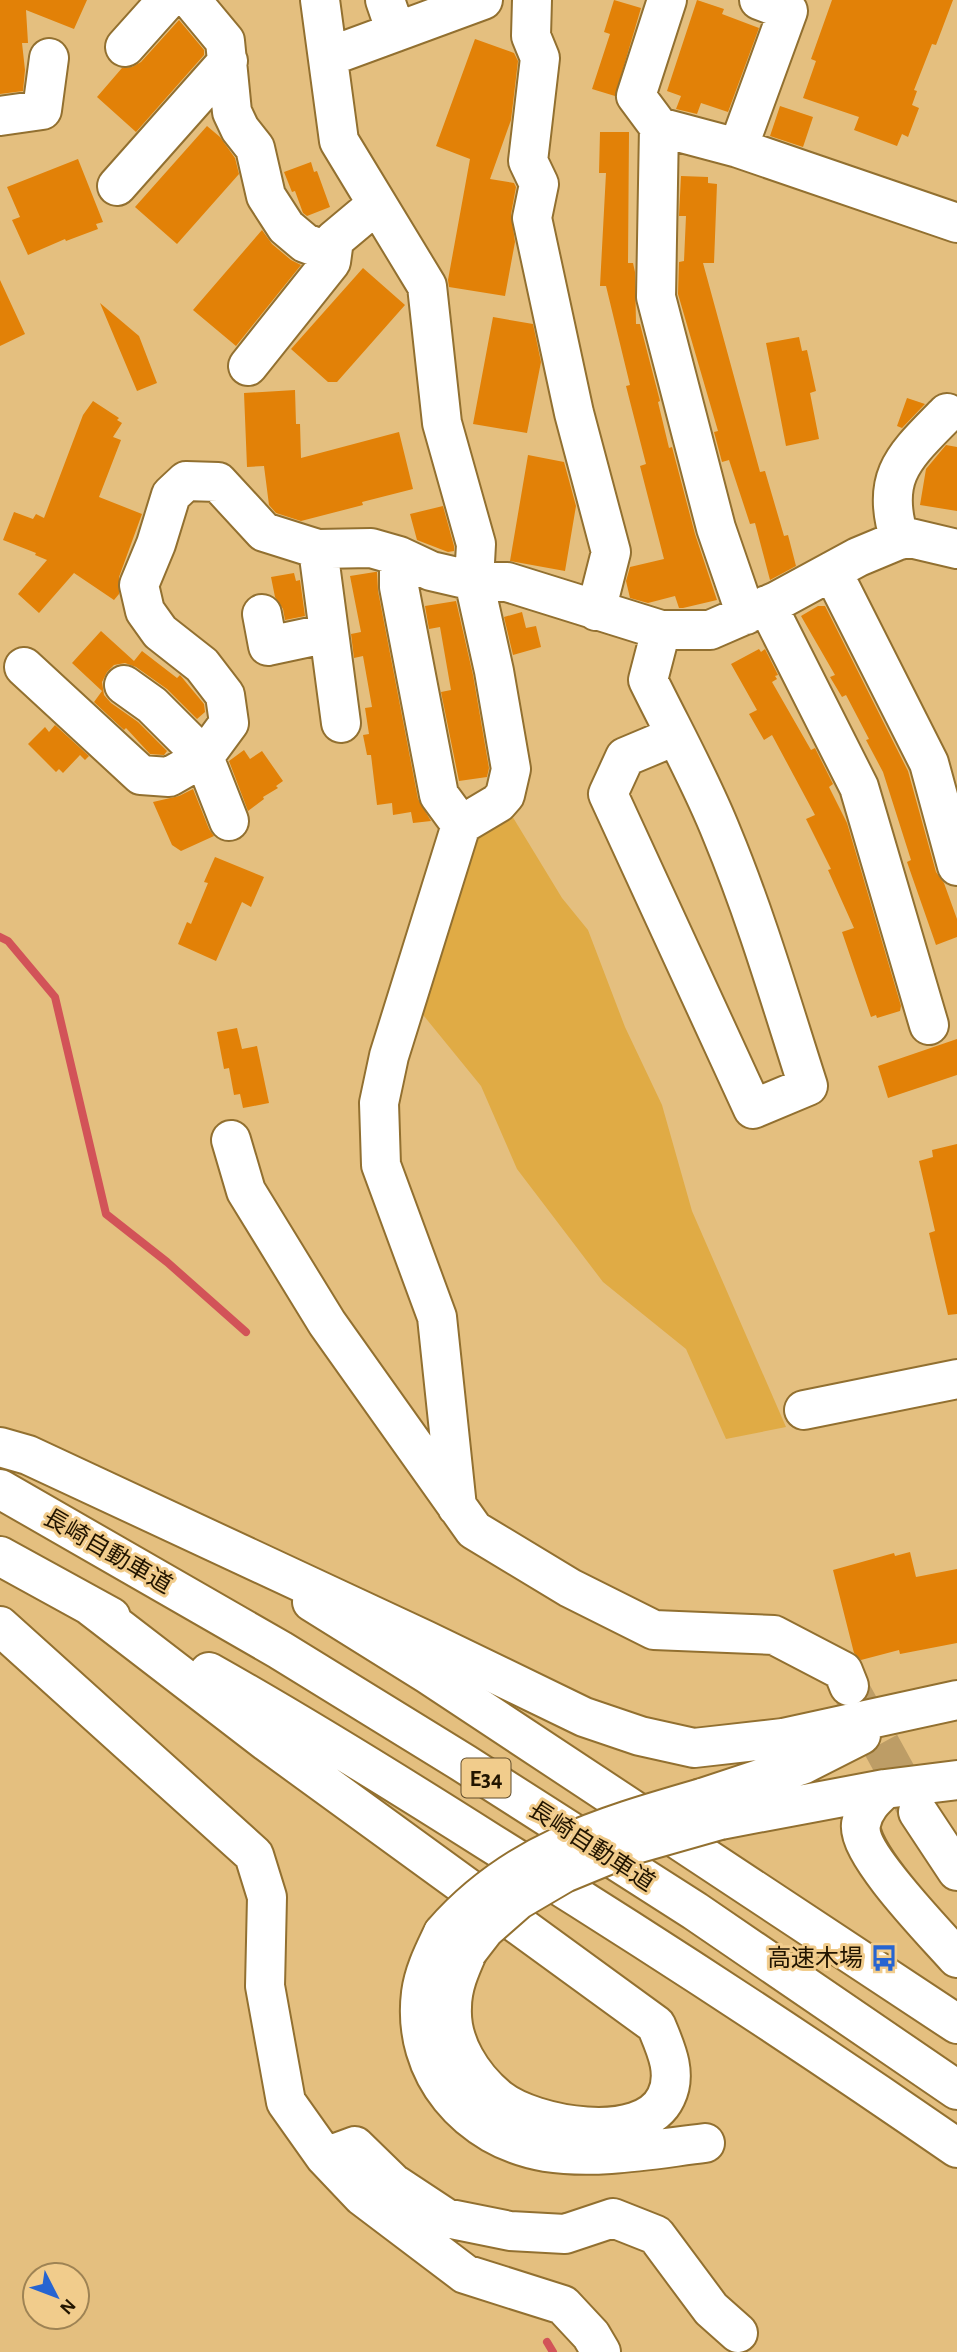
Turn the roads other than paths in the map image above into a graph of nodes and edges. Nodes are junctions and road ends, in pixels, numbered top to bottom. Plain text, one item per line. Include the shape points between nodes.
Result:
1 (167, 0) edge
2 (191, 0) edge
3 (320, 0) edge
4 (483, 0) edge
5 (532, 0) edge
6 (667, 0) edge
7 (759, 0) edge
8 (390, 16) edge
9 (125, 47) dead end
10 (328, 57) junction
11 (49, 58) dead end
12 (228, 61) junction
13 (0, 116) edge
14 (659, 127) junction
15 (738, 148) junction
16 (117, 186) dead end
17 (377, 204) junction
18 (957, 223) edge
19 (332, 253) junction
20 (248, 366) dead end
21 (947, 414) dead end
22 (901, 540) junction
23 (318, 549) junction
24 (957, 550) edge
25 (399, 556) junction
26 (832, 571) junction
27 (474, 581) junction
28 (756, 610) junction
29 (596, 611) junction
30 (262, 614) dead end
31 (661, 630) junction
32 (329, 633) junction
33 (24, 667) dead end
34 (124, 685) dead end
35 (341, 723) dead end
36 (675, 736) junction
37 (204, 757) junction
38 (229, 821) dead end
39 (461, 825) junction
40 (957, 866) edge
41 (929, 1024) dead end
42 (232, 1140) dead end
43 (957, 1378) edge
44 (804, 1410) dead end
45 (0, 1447) edge
46 (0, 1489) edge
47 (457, 1507) junction
48 (225, 1546) junction
49 (0, 1556) edge
50 (89, 1605) junction
51 (0, 1626) edge
52 (849, 1686) tunnel mouth
53 (957, 1700) edge
54 (906, 1712) junction
55 (957, 1780) edge
56 (885, 1789) junction
57 (711, 1809) junction
58 (918, 1812) tunnel mouth
59 (957, 1871) edge
60 (456, 1942) junction
61 (957, 1958) edge
62 (957, 2024) edge
63 (957, 2090) edge
64 (705, 2143) dead end
65 (957, 2148) edge
66 (325, 2157) junction
67 (738, 2333) dead end
68 (601, 2352) edge

1 - 9 main road
2 - 12 main road via 225,41
3 - 10 main road
4 - 8 main road
5 - 29 main road via 531,36 540,58 528,161 539,184 532,218 574,414 611,552
6 - 14 main road via 636,96
7 - 15 main road via 788,11
8 - 10 main road
10 - 17 main road via 339,141
11 - 13 main road via 42,110
12 - 16 main road
12 - 19 main road via 232,112 255,148 267,196 295,235
14 - 15 main road
14 - 28 main road via 656,297 716,528
15 - 18 main road
17 - 19 main road via 334,240
17 - 27 main road via 427,286 442,424 476,544
19 - 20 main road via 331,262
21 - 22 main road via 901,463 893,486 892,515
22 - 24 main road via 906,537
22 - 26 main road
23 - 25 main road via 371,548
23 - 32 main road
23 - 37 main road via 264,532 218,482 186,481 171,495 139,584 145,611 160,632 202,665 225,695 229,723
25 - 27 main road via 432,571
25 - 39 main road via 399,587 439,795
26 - 28 main road
26 - 40 main road via 929,763
27 - 29 main road via 507,582
27 - 39 main road via 511,769 505,795 498,803
28 - 31 main road via 710,630
28 - 41 main road via 859,787
29 - 31 main road
30 - 32 main road via 268,646
31 - 36 main road via 648,680
32 - 35 main road
33 - 37 main road via 141,775 169,777
34 - 37 main road via 152,705
36 - 36 main road via 722,833 808,1086 753,1108 608,794 625,757
37 - 38 main road
39 - 47 main road via 388,1056 379,1103 381,1165 436,1317
42 - 47 main road via 246,1191 320,1312
43 - 44 main road
45 - 48 main road via 28,1455
46 - 63 main road, 長崎自動車道 / E34 via 280,1650 465,1764 695,1911
47 - 52 main road via 474,1530 570,1588 654,1630 774,1635 843,1671
48 - 54 main road via 584,1717 640,1736 694,1748 783,1738
48 - 62 main road
49 - 50 main road, 長崎自動車道 / E34
50 - 60 main road via 656,2025 669,2057 671,2078 666,2097 654,2112 620,2126 553,2122 501,2100 469,2066 456,2041 452,2009
50 - 65 main road, 長崎自動車道 / E34 via 275,1710 647,1940
51 - 66 main road via 254,1855 267,1897 265,1986 286,2102
53 - 54 main road
54 - 57 main road
55 - 56 main road
56 - 57 main road
56 - 61 main road via 867,1807 860,1826 867,1848
57 - 60 main road, bridge via 564,1873 518,1900 485,1929
58 - 59 main road
60 - 64 main road via 429,1964 421,2026 428,2061 465,2113 491,2132 545,2152 587,2154
66 - 67 main road via 355,2146 393,2183 446,2218 510,2231 565,2234 613,2218 656,2235 710,2309
66 - 68 main road via 362,2196 465,2274 563,2305

